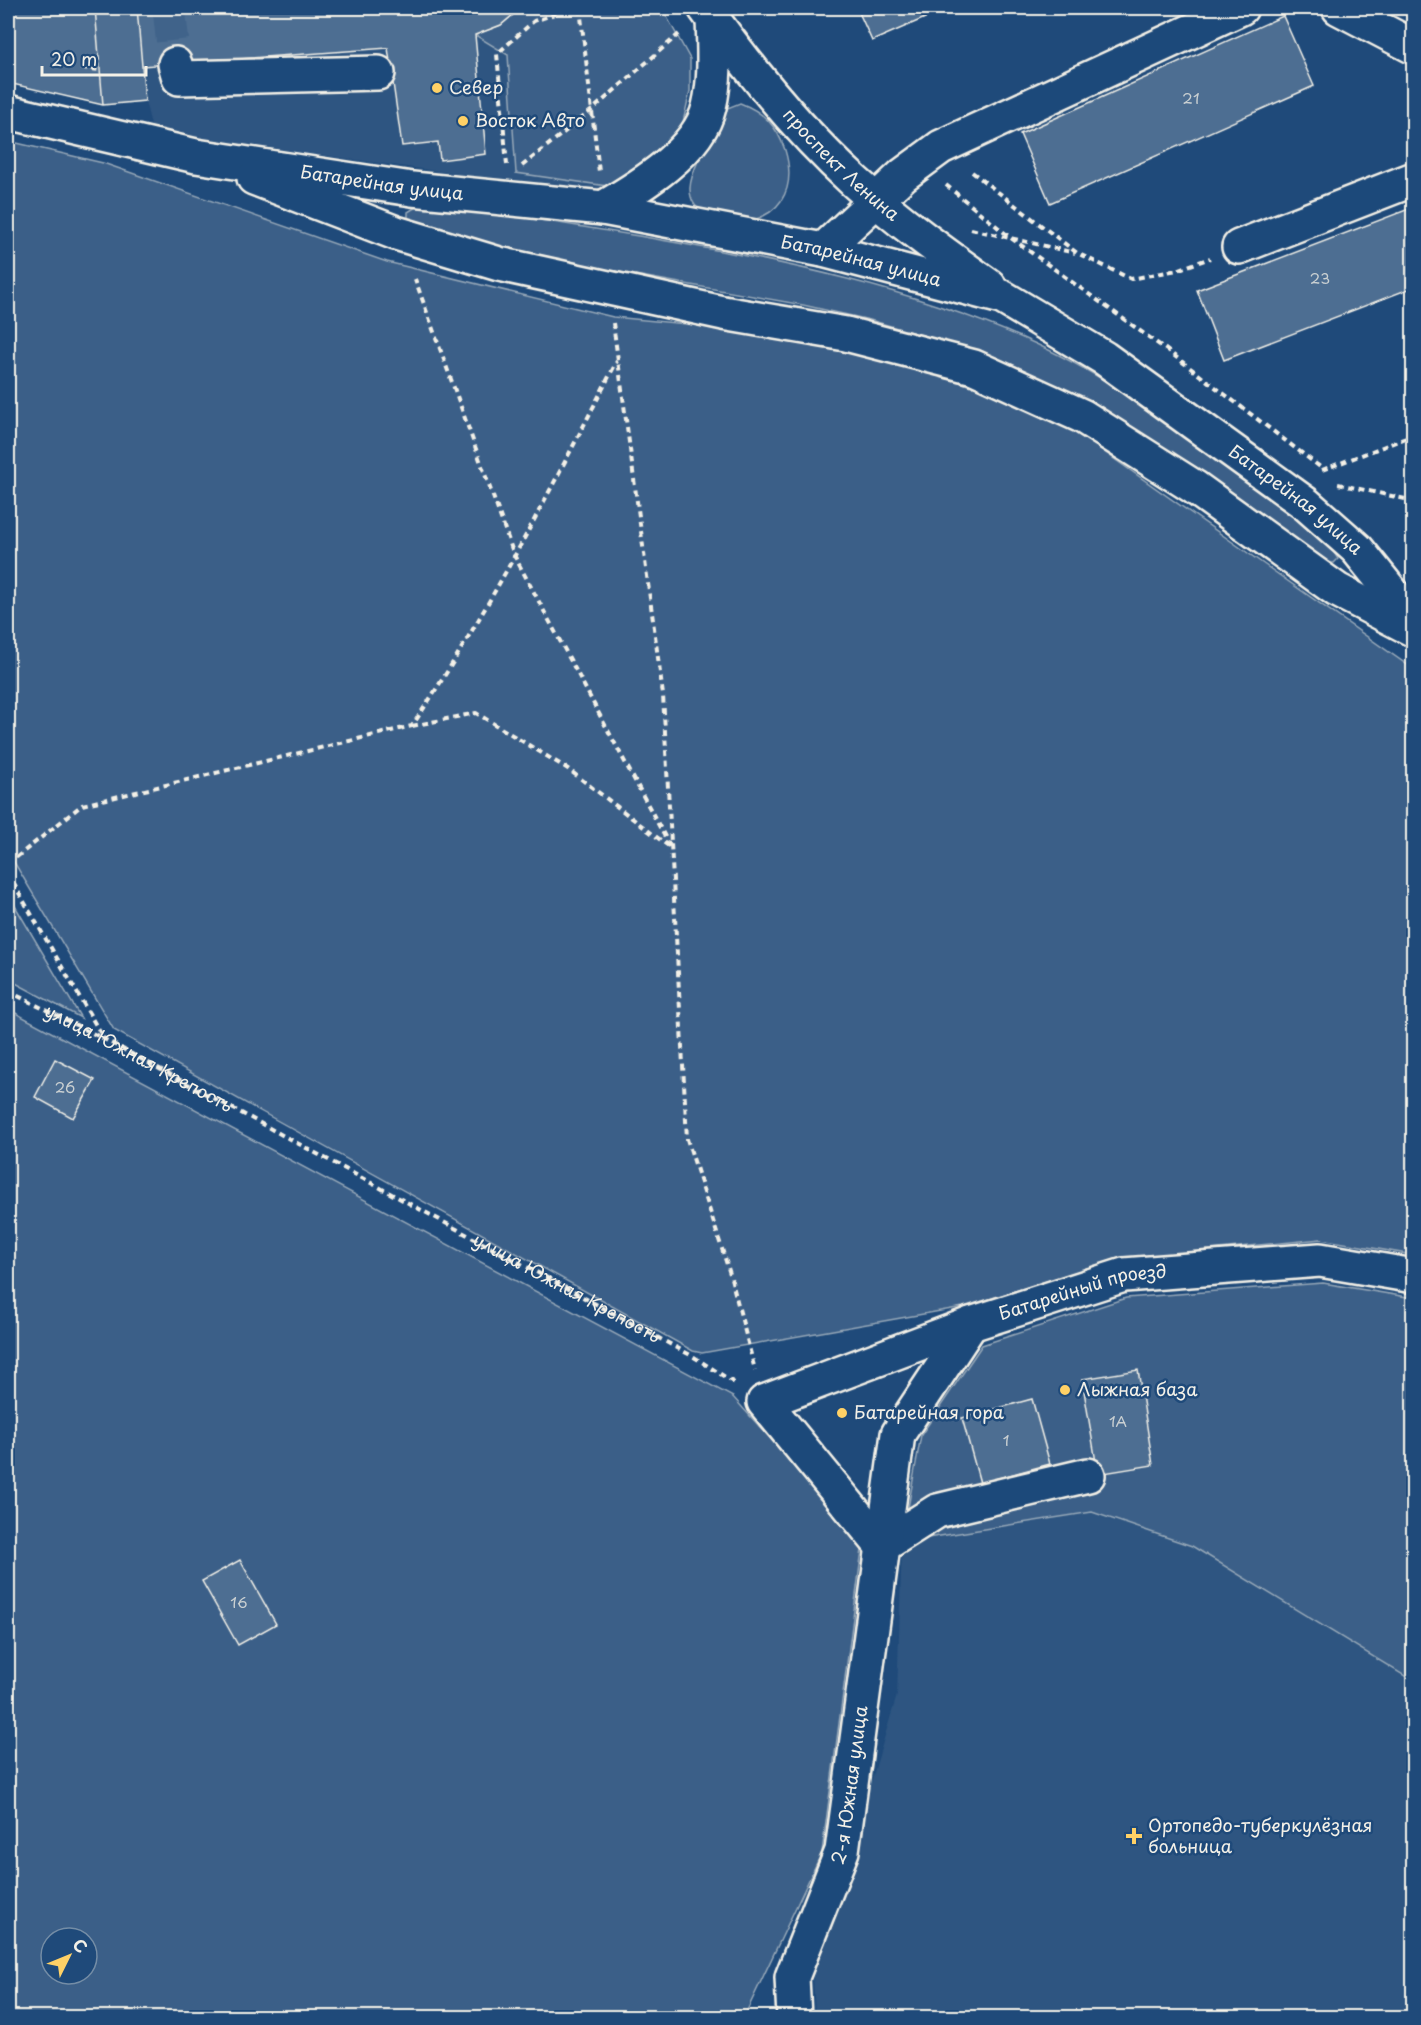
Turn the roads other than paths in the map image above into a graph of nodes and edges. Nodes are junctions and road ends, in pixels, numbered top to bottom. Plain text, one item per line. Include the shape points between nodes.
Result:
1 (1241, 8) edge
2 (1339, 8) edge
3 (709, 13) edge
4 (1413, 47) edge
5 (175, 64) dead end
6 (378, 74) dead end
7 (8, 112) edge
8 (196, 156) junction
9 (1413, 179) edge
10 (875, 200) junction
11 (603, 208) junction
12 (1239, 247) road end
13 (823, 250) junction
14 (1002, 297) junction
15 (1413, 620) edge
16 (1413, 630) edge
17 (1413, 1276) edge
18 (971, 1324) junction
19 (1088, 1475) dead end
20 (882, 1546) junction
21 (794, 2018) edge

1 - 10 street via 930,155
2 - 4 street
3 - 10 street, проспект Ленина via 805,132
3 - 11 street via 715,77 709,110 697,132 674,158 641,185
5 - 6 street via 179,78
7 - 8 street, Батарейная улица
8 - 11 street, Батарейная улица via 412,189
8 - 16 street, Батарейная улица via 396,233 499,264 723,313 846,334 974,367 1082,416 1194,487 1337,590
9 - 12 street
10 - 13 street
10 - 14 street, проспект Ленина
11 - 13 street, Батарейная улица
13 - 14 street, Батарейная улица
14 - 15 street, Батарейная улица via 1104,358 1306,504 1357,549
17 - 18 street, Батарейный проезд via 1320,1260 1124,1275
18 - 20 street, 2-я Южная улица via 898,1434
18 - 20 street, Батарейный проезд via 764,1402
19 - 20 street via 937,1511
20 - 21 street, 2-я Южная улица via 842,1851 792,1977

